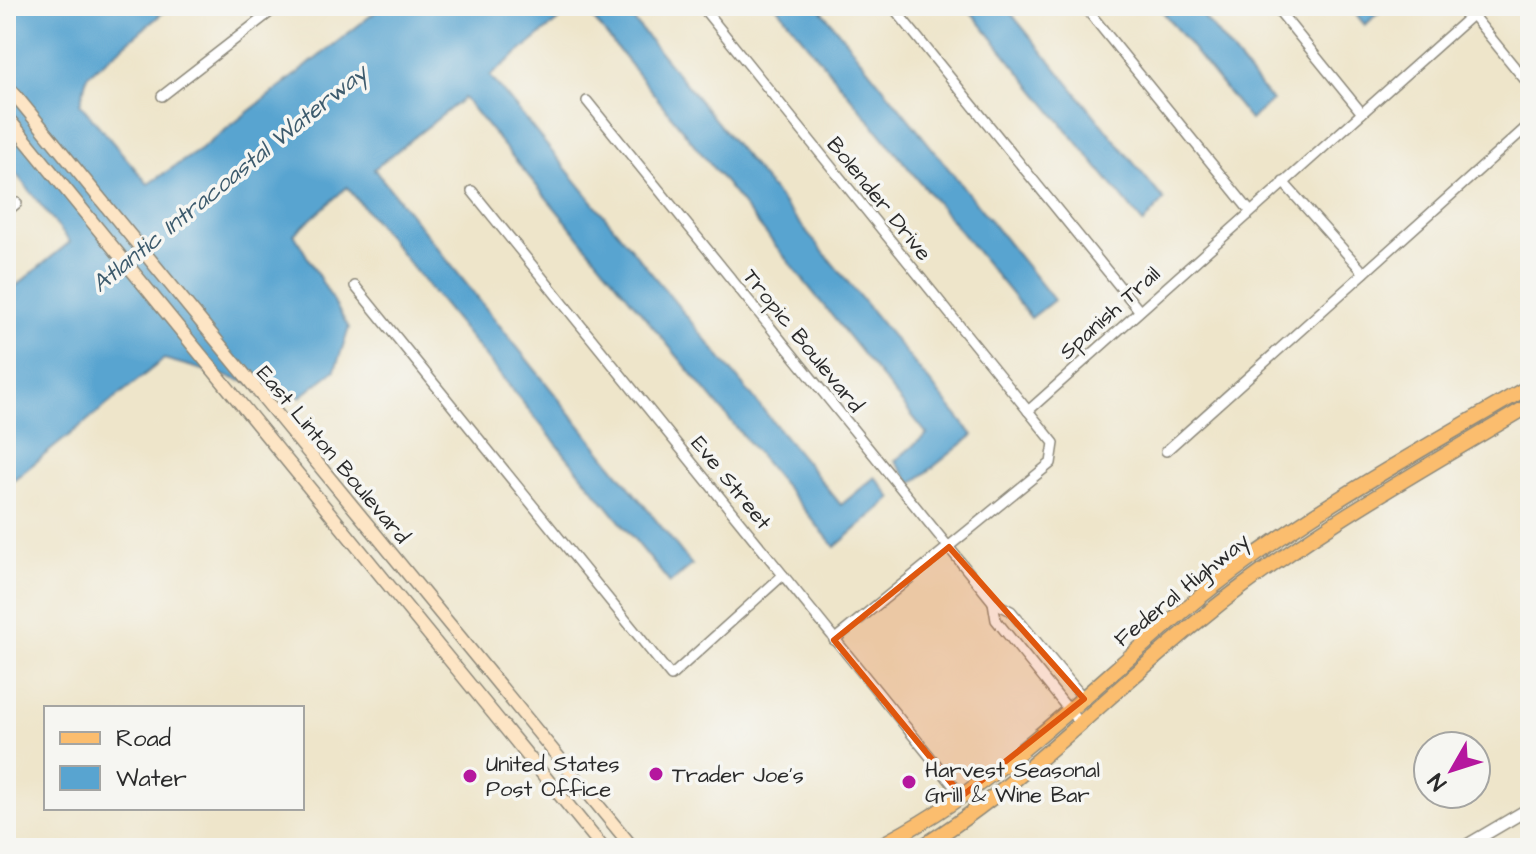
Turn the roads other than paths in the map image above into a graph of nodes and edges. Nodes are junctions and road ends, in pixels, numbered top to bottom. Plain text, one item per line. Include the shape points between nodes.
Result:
1 (278, 6) edge
2 (892, 6) edge
3 (1084, 6) edge
4 (1275, 6) edge
5 (703, 8) dead end
6 (1469, 10) edge
7 (6, 84) edge
8 (1530, 86) edge
9 (162, 96) dead end
10 (587, 101) dead end
11 (1361, 112) junction
12 (6, 116) edge
13 (1530, 124) edge
14 (1283, 182) junction
15 (472, 191) dead end
16 (17, 203) dead end
17 (1250, 211) junction
18 (6, 212) edge
19 (1364, 273) junction
20 (355, 286) dead end
21 (1138, 309) junction
22 (1530, 386) edge
23 (1530, 405) edge
24 (1028, 411) junction
25 (1166, 451) dead end
26 (949, 547) junction
27 (1251, 559) junction
28 (783, 575) junction
29 (1247, 583) junction
30 (993, 602) junction
31 (834, 640) junction
32 (480, 660) junction
33 (462, 674) junction
34 (1084, 699) junction
35 (1070, 711) junction
36 (1095, 712) junction
37 (1081, 725) junction
38 (962, 796) junction
39 (1530, 808) edge
40 (603, 848) edge
41 (633, 848) edge
42 (875, 848) edge
43 (920, 848) edge
44 (1462, 848) edge

1 - 9 street
2 - 21 street
3 - 17 street
4 - 11 street
5 - 24 street, Bolender Drive
6 - 8 street
6 - 11 street, Spanish Trail
7 - 32 main road, East Linton Boulevard
10 - 26 street, Tropic Boulevard
11 - 14 street, Spanish Trail
12 - 33 main road, East Linton Boulevard
13 - 19 street
14 - 17 street, Spanish Trail
14 - 19 street
15 - 28 street, Eve Street
16 - 18 street
17 - 21 street, Spanish Trail
19 - 25 street
20 - 28 street via 671,676
21 - 24 street, Spanish Trail
22 - 27 main road, Federal Highway via 1327,507
23 - 29 main road, Federal Highway via 1335,522
24 - 26 street via 1054,443 1051,463
26 - 30 street, Tropic Boulevard
26 - 31 street
27 - 29 main road
27 - 34 main road, Federal Highway
28 - 31 street, Eve Street
29 - 36 main road, Federal Highway
30 - 34 street, Tropic Boulevard via 1011,611
30 - 35 street, Tropic Boulevard via 996,620
31 - 38 street, Eve Street
32 - 33 main road
32 - 41 main road, East Linton Boulevard
33 - 40 main road, East Linton Boulevard
34 - 35 main road, Federal Highway
34 - 36 street, Tropic Boulevard
35 - 37 street, Tropic Boulevard
35 - 38 main road, Federal Highway
36 - 37 main road, Federal Highway
37 - 43 main road, Federal Highway via 1003,792
38 - 42 main road, Federal Highway
39 - 44 street

